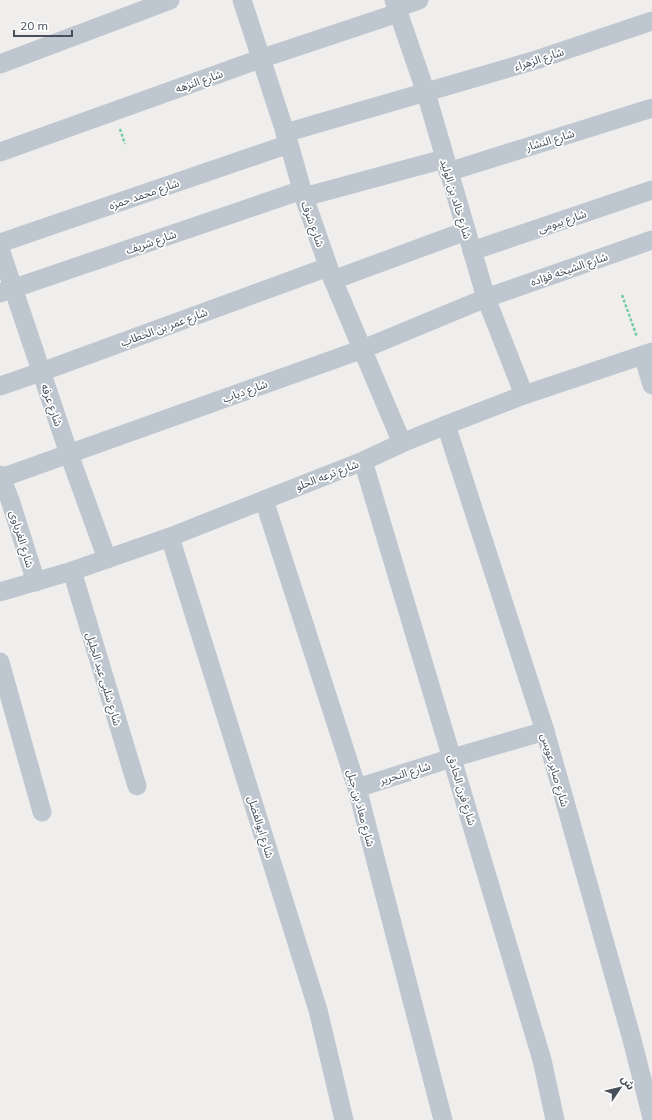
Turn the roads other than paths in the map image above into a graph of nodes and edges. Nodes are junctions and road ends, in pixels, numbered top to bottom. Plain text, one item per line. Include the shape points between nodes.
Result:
1 (170, 0) edge
2 (242, 0) edge
3 (419, 0) edge
4 (396, 7) edge
5 (652, 21) edge
6 (260, 60) junction
7 (0, 64) edge
8 (426, 93) junction
9 (652, 108) edge
10 (287, 139) junction
11 (0, 152) edge
12 (446, 165) junction
13 (652, 190) edge
14 (303, 194) junction
15 (466, 231) junction
16 (652, 240) edge
17 (0, 243) edge
18 (0, 249) edge
19 (472, 251) junction
20 (331, 273) junction
21 (6, 291) edge
22 (486, 298) junction
23 (363, 349) junction
24 (648, 353) edge
25 (41, 372) junction
26 (652, 385) edge
27 (0, 386) edge
28 (524, 396) junction
29 (446, 425) junction
30 (402, 442) junction
31 (69, 454) junction
32 (363, 461) junction
33 (1, 476) edge
34 (264, 500) junction
35 (5, 502) edge
36 (170, 537) junction
37 (107, 559) junction
38 (72, 571) junction
39 (36, 582) junction
40 (0, 592) edge
41 (0, 662) edge
42 (544, 731) junction
43 (452, 758) junction
44 (137, 786) dead end
45 (357, 788) junction
46 (42, 812) dead end
47 (652, 1118) edge
48 (344, 1120) edge
49 (443, 1120) edge
50 (554, 1120) edge

1 - 7 street
2 - 6 street, شارع شرف
3 - 4 street, شارع النزهه
4 - 6 street, شارع النزهه
4 - 8 street, شارع خالد بن الوليد
5 - 8 street, شارع الزهراء
6 - 10 street, شارع شرف
6 - 11 street, شارع النزهه
8 - 10 street, شارع محمد حمزه
8 - 12 street, شارع خالد بن الوليد
9 - 12 street, شارع النشار
10 - 14 street, شارع شرف
10 - 17 street, شارع محمد حمزه
12 - 14 street, شارع شريف
12 - 15 street, شارع خالد بن الوليد
13 - 19 street, شارع بيومى
14 - 20 street, شارع شرف
14 - 21 street, شارع شريف
15 - 19 street, شارع خالد بن الوليد
15 - 20 street, شارع عمر بن الخطاب
16 - 22 street, شارع الشيخه فؤاده
18 - 21 street, شارع عرفه
19 - 22 street, شارع خالد بن الوليد
20 - 23 street, شارع شرف
20 - 25 street, شارع عمر بن الخطاب
21 - 25 street, شارع عرفه
22 - 23 street, شارع دياب
22 - 28 street, شارع خالد بن الوليد
23 - 30 street, شارع شرف
23 - 31 street, شارع دياب
24 - 26 street
24 - 28 street, شارع ترعه الحلو
25 - 27 street, شارع عمر بن الخطاب
25 - 31 street, شارع عرفه
28 - 29 street, شارع ترعه الحلو
29 - 30 street, شارع ترعه الحلو
29 - 42 street, شارع صابر عويس
30 - 32 street, شارع ترعه الحلو
31 - 33 street, شارع دياب
31 - 37 street, شارع عرفه
32 - 34 street, شارع ترعه الحلو
32 - 43 street, شارع فرن الحادق
33 - 35 street, شارع الغرباوى
34 - 36 street, شارع ترعه الحلو
34 - 45 street, شارع معاذ بن جبل
35 - 39 street, شارع الغرباوى
36 - 37 street, شارع ترعه الحلو
36 - 48 street, شارع ابوالفضل via 318,1010
37 - 38 street, شارع ترعه الحلو
38 - 39 street, شارع ترعه الحلو
38 - 44 street, شارع شلبى عبد الجليل
39 - 40 street, شارع ترعه الحلو
41 - 46 street
42 - 43 street, شارع التحرير
42 - 47 street, شارع صابر عويس
43 - 45 street, شارع التحرير
43 - 50 street, شارع فرن الحادق via 542,1060
45 - 49 street, شارع معاذ بن جبل

